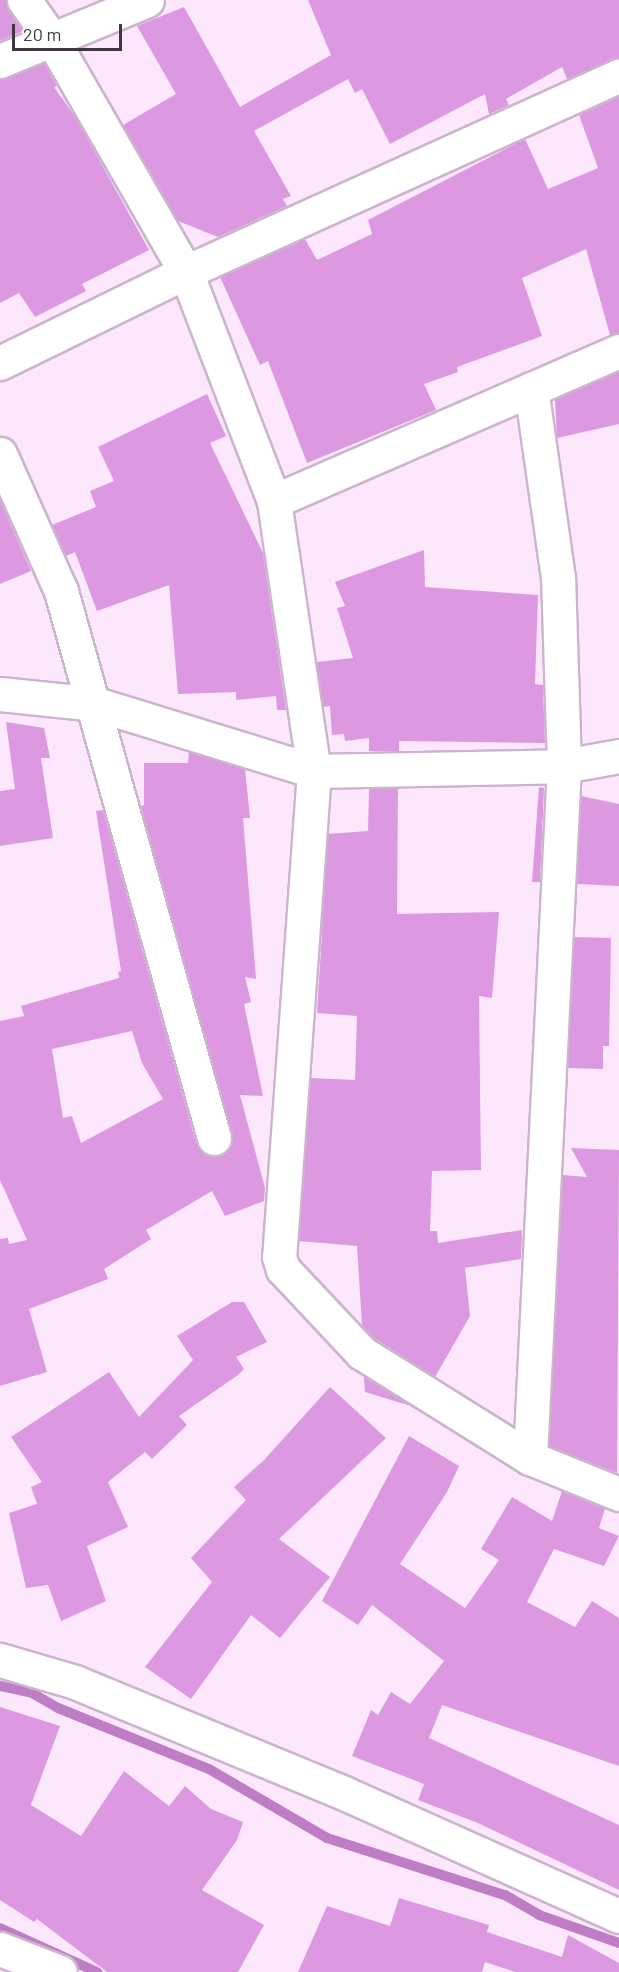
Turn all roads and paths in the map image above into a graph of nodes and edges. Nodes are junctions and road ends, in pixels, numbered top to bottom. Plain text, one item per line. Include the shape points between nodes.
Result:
1 (24, 0) edge
2 (147, 0) edge
3 (52, 41) junction
4 (0, 61) edge
5 (619, 76) edge
6 (186, 272) junction
7 (619, 351) edge
8 (0, 363) edge
9 (531, 389) junction
10 (0, 454) edge
11 (274, 501) junction
12 (0, 694) edge
13 (96, 704) junction
14 (619, 756) edge
15 (564, 766) junction
16 (314, 771) junction
17 (214, 1138) dead end
18 (530, 1458) junction
19 (619, 1494) edge
20 (0, 1660) edge
21 (619, 1916) edge
22 (6, 1958) edge
23 (60, 1972) edge

1 - 3 street
2 - 3 street
3 - 4 street
3 - 6 street
5 - 6 street
6 - 8 street
6 - 11 street
7 - 9 street
9 - 11 street
9 - 15 street via 558,578
10 - 13 street via 57,580
11 - 16 street
12 - 13 street
13 - 16 street
13 - 17 street
14 - 15 street
15 - 16 street
15 - 18 street
16 - 18 street via 279,1257 283,1269 362,1353
18 - 19 street
20 - 21 street via 75,1682 344,1792
22 - 23 street

